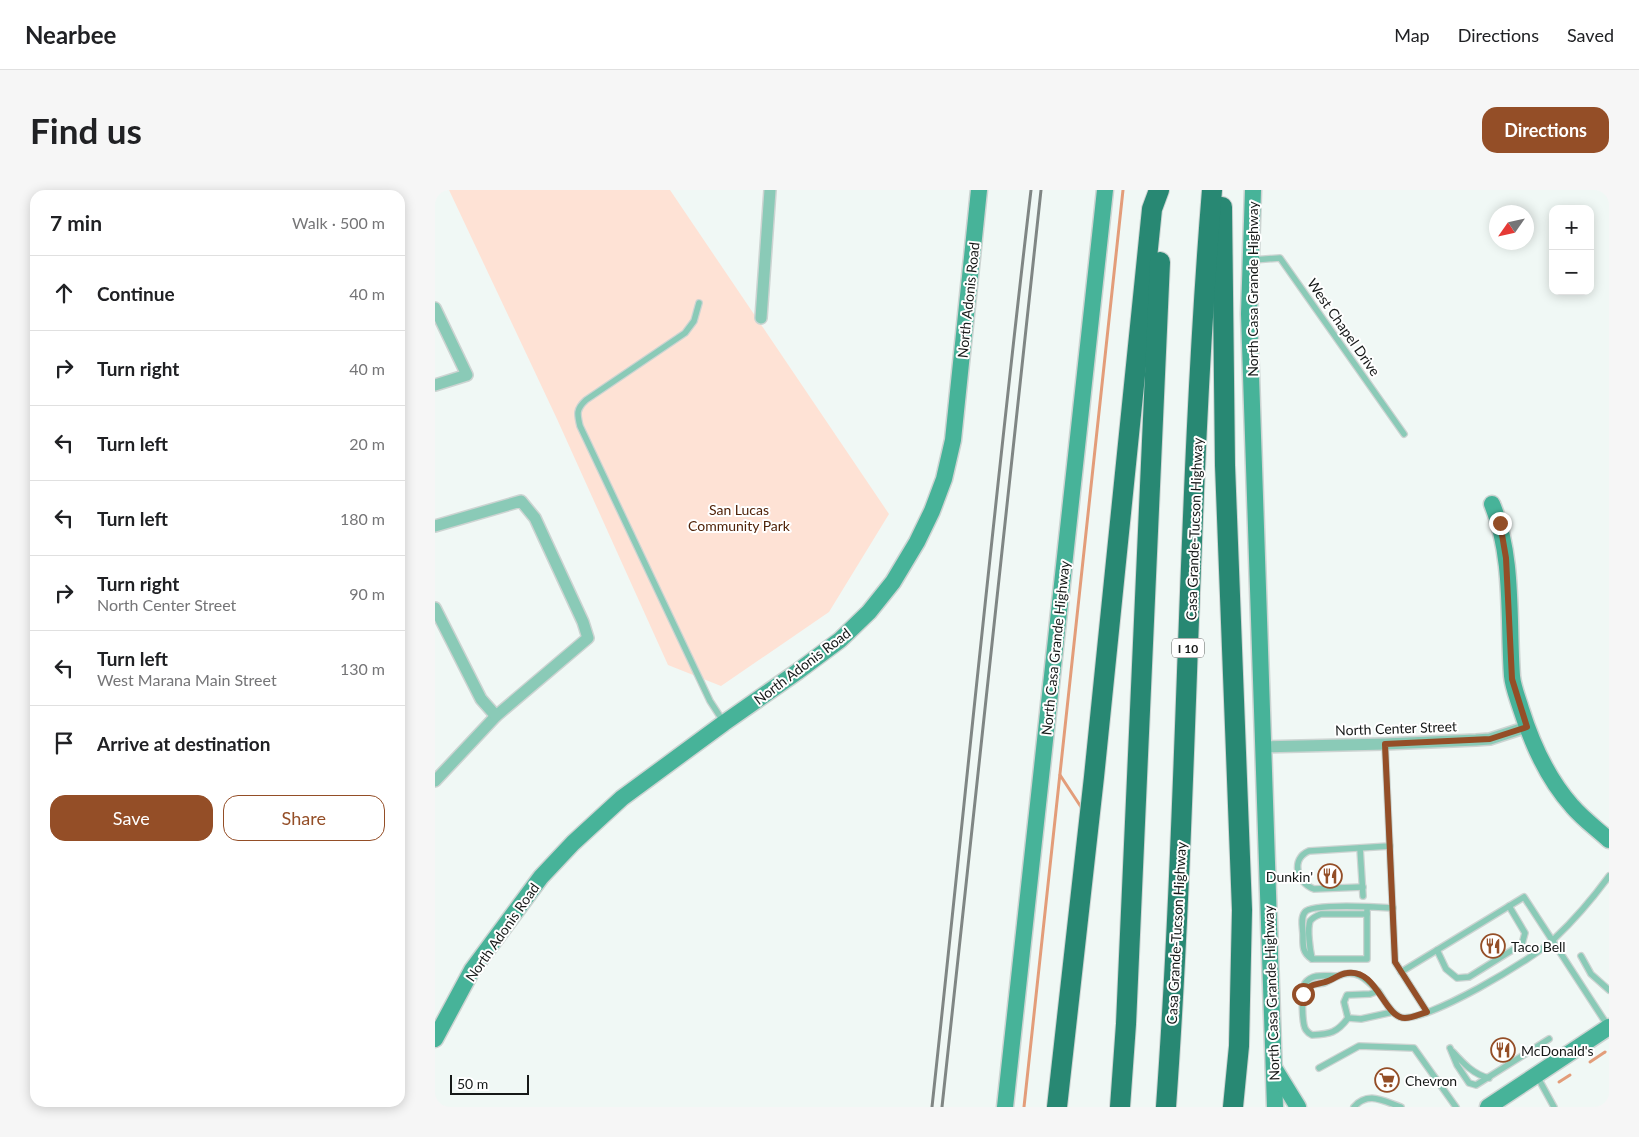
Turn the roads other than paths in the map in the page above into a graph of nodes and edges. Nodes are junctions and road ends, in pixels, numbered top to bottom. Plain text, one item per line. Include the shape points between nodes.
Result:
1 (770, 190) edge
2 (979, 190) edge
3 (1105, 190) edge
4 (1159, 190) edge
5 (1165, 190) edge
6 (1212, 190) edge
7 (1222, 190) edge
8 (1253, 190) edge
9 (1250, 260) junction
10 (699, 302) dead end
11 (435, 308) edge
12 (761, 318) dead end
13 (435, 385) edge
14 (1404, 434) dead end
15 (1492, 504) dead end
16 (435, 526) edge
17 (435, 608) edge
18 (496, 716) junction
19 (724, 723) junction
20 (1527, 727) junction
21 (1385, 744) junction
22 (1264, 746) junction
23 (435, 781) edge
24 (1609, 840) edge
25 (1390, 846) junction
26 (1360, 848) junction
27 (1609, 876) edge
28 (1363, 887) junction
29 (1363, 896) dead end
30 (1509, 906) junction
31 (1393, 908) junction
32 (1367, 910) junction
33 (1553, 940) junction
34 (1437, 950) junction
35 (1581, 956) dead end
36 (1312, 959) junction
37 (1401, 972) junction
38 (1609, 990) edge
39 (1378, 991) junction
40 (1393, 1012) junction
41 (1427, 1012) junction
42 (1348, 1018) junction
43 (1608, 1031) edge
44 (435, 1039) edge
45 (1549, 1039) dead end
46 (1273, 1066) junction
47 (1319, 1068) dead end
48 (1536, 1075) junction
49 (1489, 1078) junction
50 (1005, 1107) edge
51 (1057, 1107) edge
52 (1120, 1107) edge
53 (1167, 1107) edge
54 (1233, 1107) edge
55 (1275, 1107) edge
56 (1298, 1107) edge
57 (1354, 1107) edge
58 (1401, 1107) edge
59 (1455, 1107) edge
60 (1488, 1107) edge
61 (1553, 1107) edge

1 - 12 street
2 - 19 street, North Adonis Road via 953,440 944,480 932,511 893,582 869,612 840,640
3 - 50 street, North Casa Grande Highway
4 - 51 highway via 1152,209
5 - 52 highway
6 - 53 highway, Casa Grande-Tucson Highway / I 10 via 1202,339 1176,968
7 - 54 highway via 1225,465 1242,910 1239,1046
8 - 9 street, North Casa Grande Highway
9 - 14 lane, West Chapel Drive via 1279,258
9 - 22 street, North Casa Grande Highway via 1249,314
10 - 19 lane via 694,321 685,333 586,400 577,413 580,426 683,645
11 - 13 street via 467,374
15 - 20 street via 1500,523 1506,558 1512,679
16 - 18 street via 521,501 535,518 583,622 588,638
17 - 18 street via 481,700
18 - 23 street
19 - 44 street, North Adonis Road via 622,798 541,877 472,970
20 - 21 street, North Center Street via 1490,739
20 - 24 street via 1538,755 1561,792
21 - 22 street, North Center Street
21 - 25 lane
22 - 46 street, North Casa Grande Highway
25 - 26 lane
25 - 31 lane
26 - 28 lane
26 - 28 lane via 1309,851 1298,862 1299,876 1314,889
27 - 33 lane
28 - 29 lane
30 - 33 lane via 1524,897
30 - 34 lane
30 - 34 lane via 1525,933 1522,944 1469,977 1457,978 1446,969
31 - 32 lane
31 - 37 lane via 1395,962
32 - 36 lane via 1313,917 1309,923
32 - 36 lane via 1367,959
32 - 36 lane via 1312,908 1305,912 1303,950
33 - 41 lane via 1469,994
33 - 43 lane
34 - 37 lane
35 - 38 lane via 1591,974
37 - 41 lane
39 - 40 lane
39 - 42 lane via 1347,995 1344,1002
39 - 42 lane via 1356,973 1346,973 1305,988 1304,1024 1312,1035 1338,1030
40 - 41 lane via 1405,1018
40 - 42 lane via 1361,1019
43 - 48 street
45 - 49 lane
46 - 55 street, North Casa Grande Highway
46 - 56 street
47 - 59 lane via 1359,1046 1414,1048
48 - 60 street
48 - 61 lane
49 - 49 lane via 1464,1064 1450,1048 1469,1083 1479,1084
57 - 58 lane via 1370,1097

